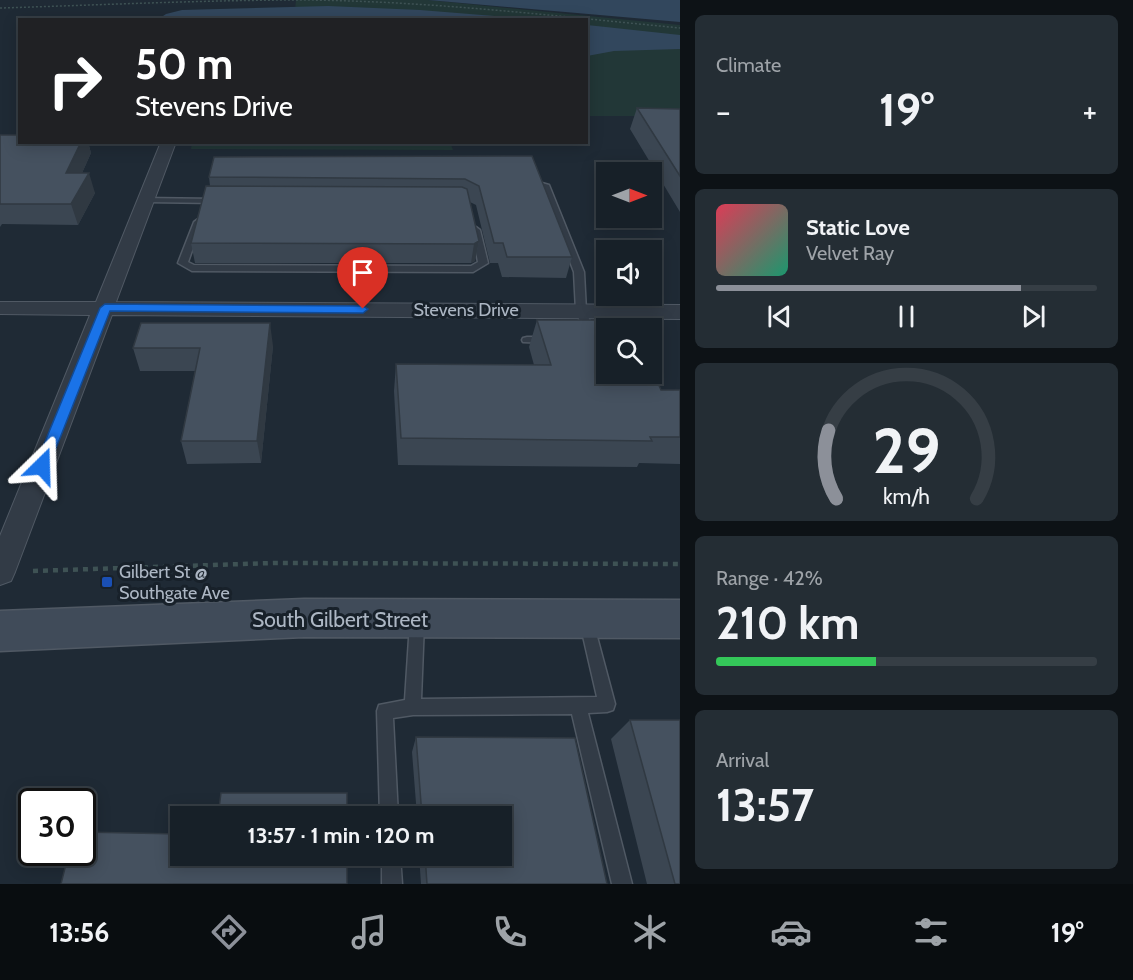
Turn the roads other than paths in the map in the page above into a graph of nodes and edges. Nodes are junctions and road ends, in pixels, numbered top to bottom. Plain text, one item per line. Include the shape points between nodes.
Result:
1 (168, 144) edge
2 (545, 185) edge
3 (146, 200) junction
4 (206, 201) junction
5 (229, 201) edge
6 (473, 217) edge
7 (0, 308) edge
8 (105, 308) junction
9 (581, 311) junction
10 (680, 312) edge
11 (527, 340) dead end
12 (559, 340) edge
13 (591, 340) edge
14 (0, 572) edge
15 (418, 619) junction
16 (586, 619) junction
17 (680, 619) edge
18 (0, 631) edge
19 (578, 706) junction
20 (413, 707) junction
21 (389, 806) edge
22 (391, 866) edge
23 (392, 884) edge
24 (622, 884) edge

1 - 3 street
2 - 9 lane via 579,272
3 - 4 lane
3 - 8 street
4 - 5 lane
4 - 6 lane via 183,263 192,268 473,269 483,263
7 - 8 street, Stevens Drive
8 - 9 street, Stevens Drive
8 - 14 street
9 - 10 street, Stevens Drive
9 - 13 lane
11 - 12 lane
15 - 16 main road, South Gilbert Street
15 - 18 main road, South Gilbert Street via 292,619
15 - 20 lane
16 - 17 main road, South Gilbert Street
16 - 19 lane via 607,704
19 - 20 lane
19 - 24 lane
20 - 21 lane via 386,711
22 - 23 lane

